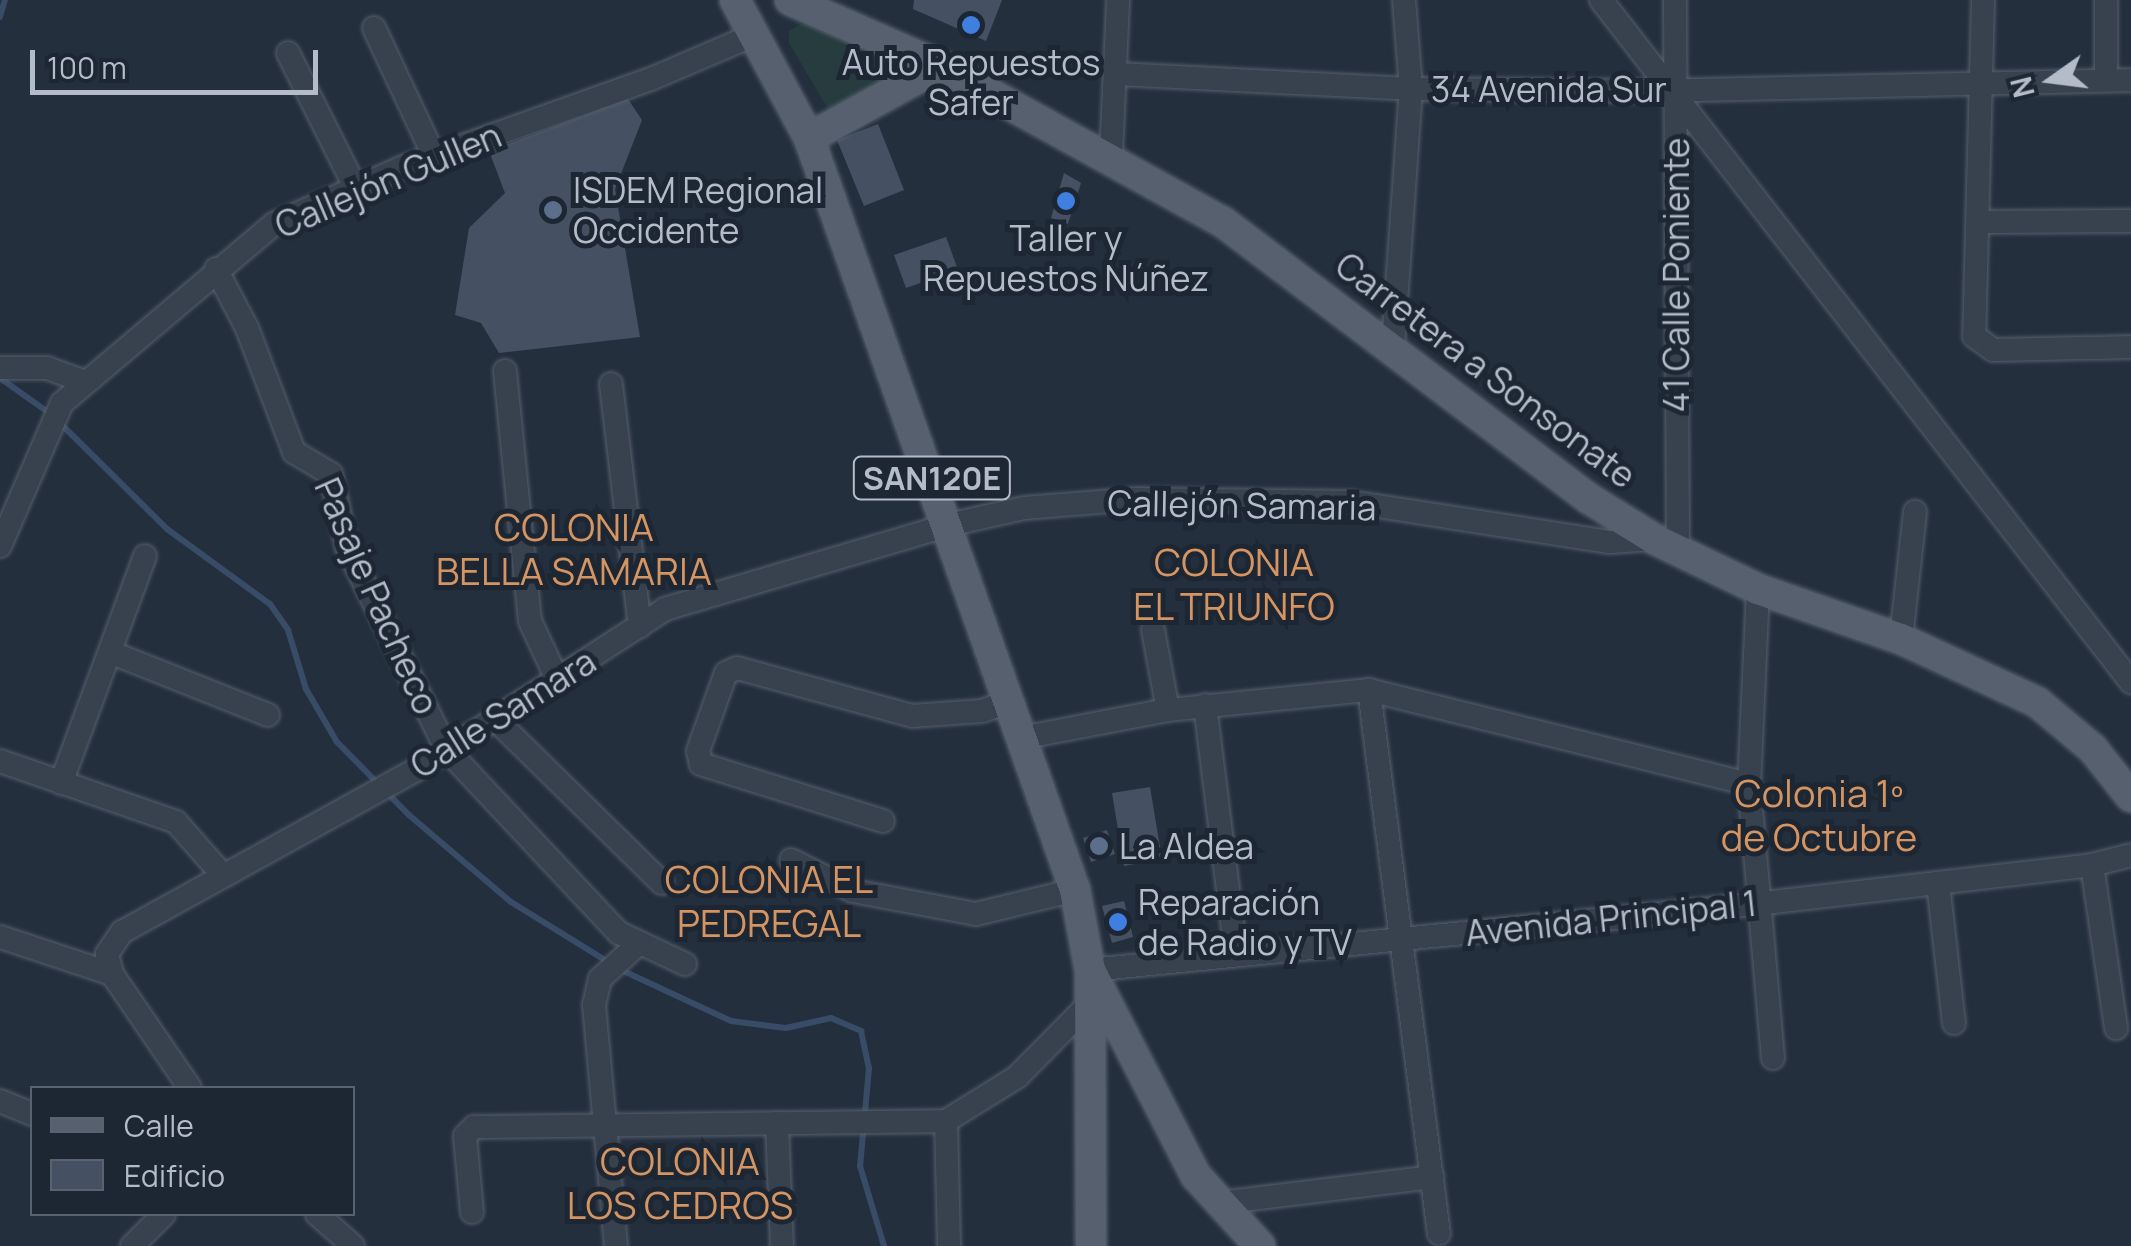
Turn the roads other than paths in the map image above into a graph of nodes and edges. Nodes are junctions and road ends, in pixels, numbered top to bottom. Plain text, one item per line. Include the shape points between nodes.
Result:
1 (735, 0) edge
2 (790, 0) edge
3 (1118, 0) edge
4 (1404, 0) edge
5 (1601, 0) edge
6 (1675, 0) edge
7 (1983, 0) edge
8 (2106, 0) edge
9 (374, 28) dead end
10 (756, 34) junction
11 (288, 52) dead end
12 (940, 66) junction
13 (1117, 74) junction
14 (2106, 80) junction
15 (2131, 80) edge
16 (1982, 82) junction
17 (1410, 89) junction
18 (1673, 89) junction
19 (809, 138) junction
20 (434, 156) junction
21 (1112, 156) junction
22 (354, 187) junction
23 (2131, 220) edge
24 (1980, 222) junction
25 (216, 269) junction
26 (1393, 345) junction
27 (2131, 347) edge
28 (0, 368) edge
29 (504, 372) dead end
30 (83, 381) junction
31 (611, 384) dead end
32 (1916, 512) dead end
33 (948, 524) junction
34 (1666, 544) junction
35 (0, 546) edge
36 (145, 556) dead end
37 (1758, 588) junction
38 (640, 626) junction
39 (1152, 630) dead end
40 (1902, 639) junction
41 (110, 652) junction
42 (557, 679) junction
43 (2131, 682) edge
44 (1369, 690) junction
45 (1011, 700) junction
46 (1205, 704) junction
47 (1168, 710) junction
48 (268, 716) dead end
49 (495, 719) junction
50 (1026, 737) junction
51 (447, 750) junction
52 (0, 761) edge
53 (61, 783) junction
54 (1749, 784) junction
55 (2131, 797) edge
56 (882, 821) dead end
57 (2131, 855) edge
58 (791, 860) dead end
59 (2092, 865) junction
60 (222, 874) junction
61 (662, 883) dead end
62 (1938, 883) junction
63 (1075, 890) junction
64 (1756, 904) junction
65 (0, 936) edge
66 (1402, 938) junction
67 (639, 943) junction
68 (1236, 954) junction
69 (685, 964) dead end
70 (1090, 970) junction
71 (112, 974) junction
72 (1090, 1003) junction
73 (1954, 1023) dead end
74 (2116, 1028) dead end
75 (1773, 1058) dead end
76 (189, 1086) edge
77 (0, 1101) edge
78 (30, 1113) edge
79 (946, 1121) junction
80 (777, 1123) junction
81 (606, 1129) junction
82 (1432, 1177) junction
83 (1218, 1202) junction
84 (472, 1212) dead end
85 (162, 1216) edge
86 (320, 1216) edge
87 (1440, 1234) dead end
88 (132, 1246) edge
89 (353, 1246) edge
90 (616, 1246) edge
91 (782, 1246) edge
92 (949, 1246) edge
93 (1091, 1246) edge
94 (1260, 1246) edge

1 - 10 main road, SAN120E
2 - 12 main road, Carretera a Sonsonate
3 - 13 street
4 - 17 street
5 - 18 street
6 - 18 street, 41 Calle Poniente
7 - 16 street
8 - 14 street
9 - 20 street
10 - 19 main road, SAN120E
10 - 20 street, Callejón Gullen
11 - 22 street
12 - 19 main road
12 - 21 main road, Carretera a Sonsonate
13 - 17 street, 34 Avenida Sur
13 - 21 street
14 - 15 street, 34 Avenida Sur
14 - 16 street, 34 Avenida Sur
16 - 18 street, 34 Avenida Sur
16 - 24 street
17 - 18 street, 34 Avenida Sur
17 - 26 street
18 - 34 street, 41 Calle Poniente
18 - 43 street
19 - 33 main road, SAN120E
20 - 22 street, Callejón Gullen
21 - 26 main road, Carretera a Sonsonate via 1224,222
22 - 25 street, Callejón Gullen via 274,224
23 - 24 street
24 - 27 street via 1972,325 1982,346
25 - 30 street, Callejón Gullen
25 - 51 street, Pasaje Pacheco via 247,328 294,452 331,474 348,548
26 - 34 main road, Carretera a Sonsonate via 1588,498
28 - 30 street via 47,368
29 - 42 street via 530,621
30 - 35 street, Callejón Gullen via 51,422
31 - 38 street
32 - 40 street
33 - 34 street, Callejón Samaria via 1024,508 1135,499 1351,502 1610,542
33 - 38 street, Calle Samara via 665,609
33 - 45 main road, SAN120E
34 - 37 main road, Carretera a Sonsonate
36 - 41 street
37 - 40 main road, Carretera a Sonsonate
37 - 54 street
38 - 42 street, Calle Samara
39 - 47 street
40 - 55 main road, Carretera a Sonsonate via 2037,702 2093,750
41 - 48 street
41 - 53 street
42 - 49 street, Calle Samara
44 - 46 street
44 - 54 street
44 - 66 street
45 - 50 main road, SAN120E
45 - 56 street via 982,711 912,716 737,668 726,674 698,751 702,764
46 - 47 street
46 - 68 street
47 - 50 street
49 - 51 street, Calle Samara
49 - 61 street
50 - 63 main road, SAN120E
51 - 60 street, Calle Samara
51 - 67 street, Pasaje Pacheco via 619,933
52 - 53 street
53 - 60 street via 176,822
54 - 64 street
57 - 59 street, Avenida Principal 1
58 - 63 street via 853,891 976,914
59 - 62 street, Avenida Principal 1
59 - 74 street
60 - 71 street, Calle Samara via 122,932 107,954
62 - 64 street, Avenida Principal 1
62 - 73 street
63 - 70 main road, SAN120E
64 - 66 street, Avenida Principal 1
64 - 75 street
65 - 71 street
66 - 68 street, Avenida Principal 1
66 - 82 street
67 - 69 street, Pasaje Pacheco
67 - 81 street via 600,979 594,1005
68 - 70 street, Avenida Principal 1
70 - 72 main road, SAN120E
70 - 83 main road, SAN120E via 1196,1176
71 - 76 street
72 - 79 street via 1017,1078
72 - 93 main road, SAN120E
77 - 78 street
79 - 80 street
79 - 92 street
80 - 81 street
80 - 91 street
81 - 84 street via 474,1127 465,1136
81 - 90 street
82 - 83 street
82 - 87 street
83 - 94 main road, SAN120E
85 - 88 street
86 - 89 street

